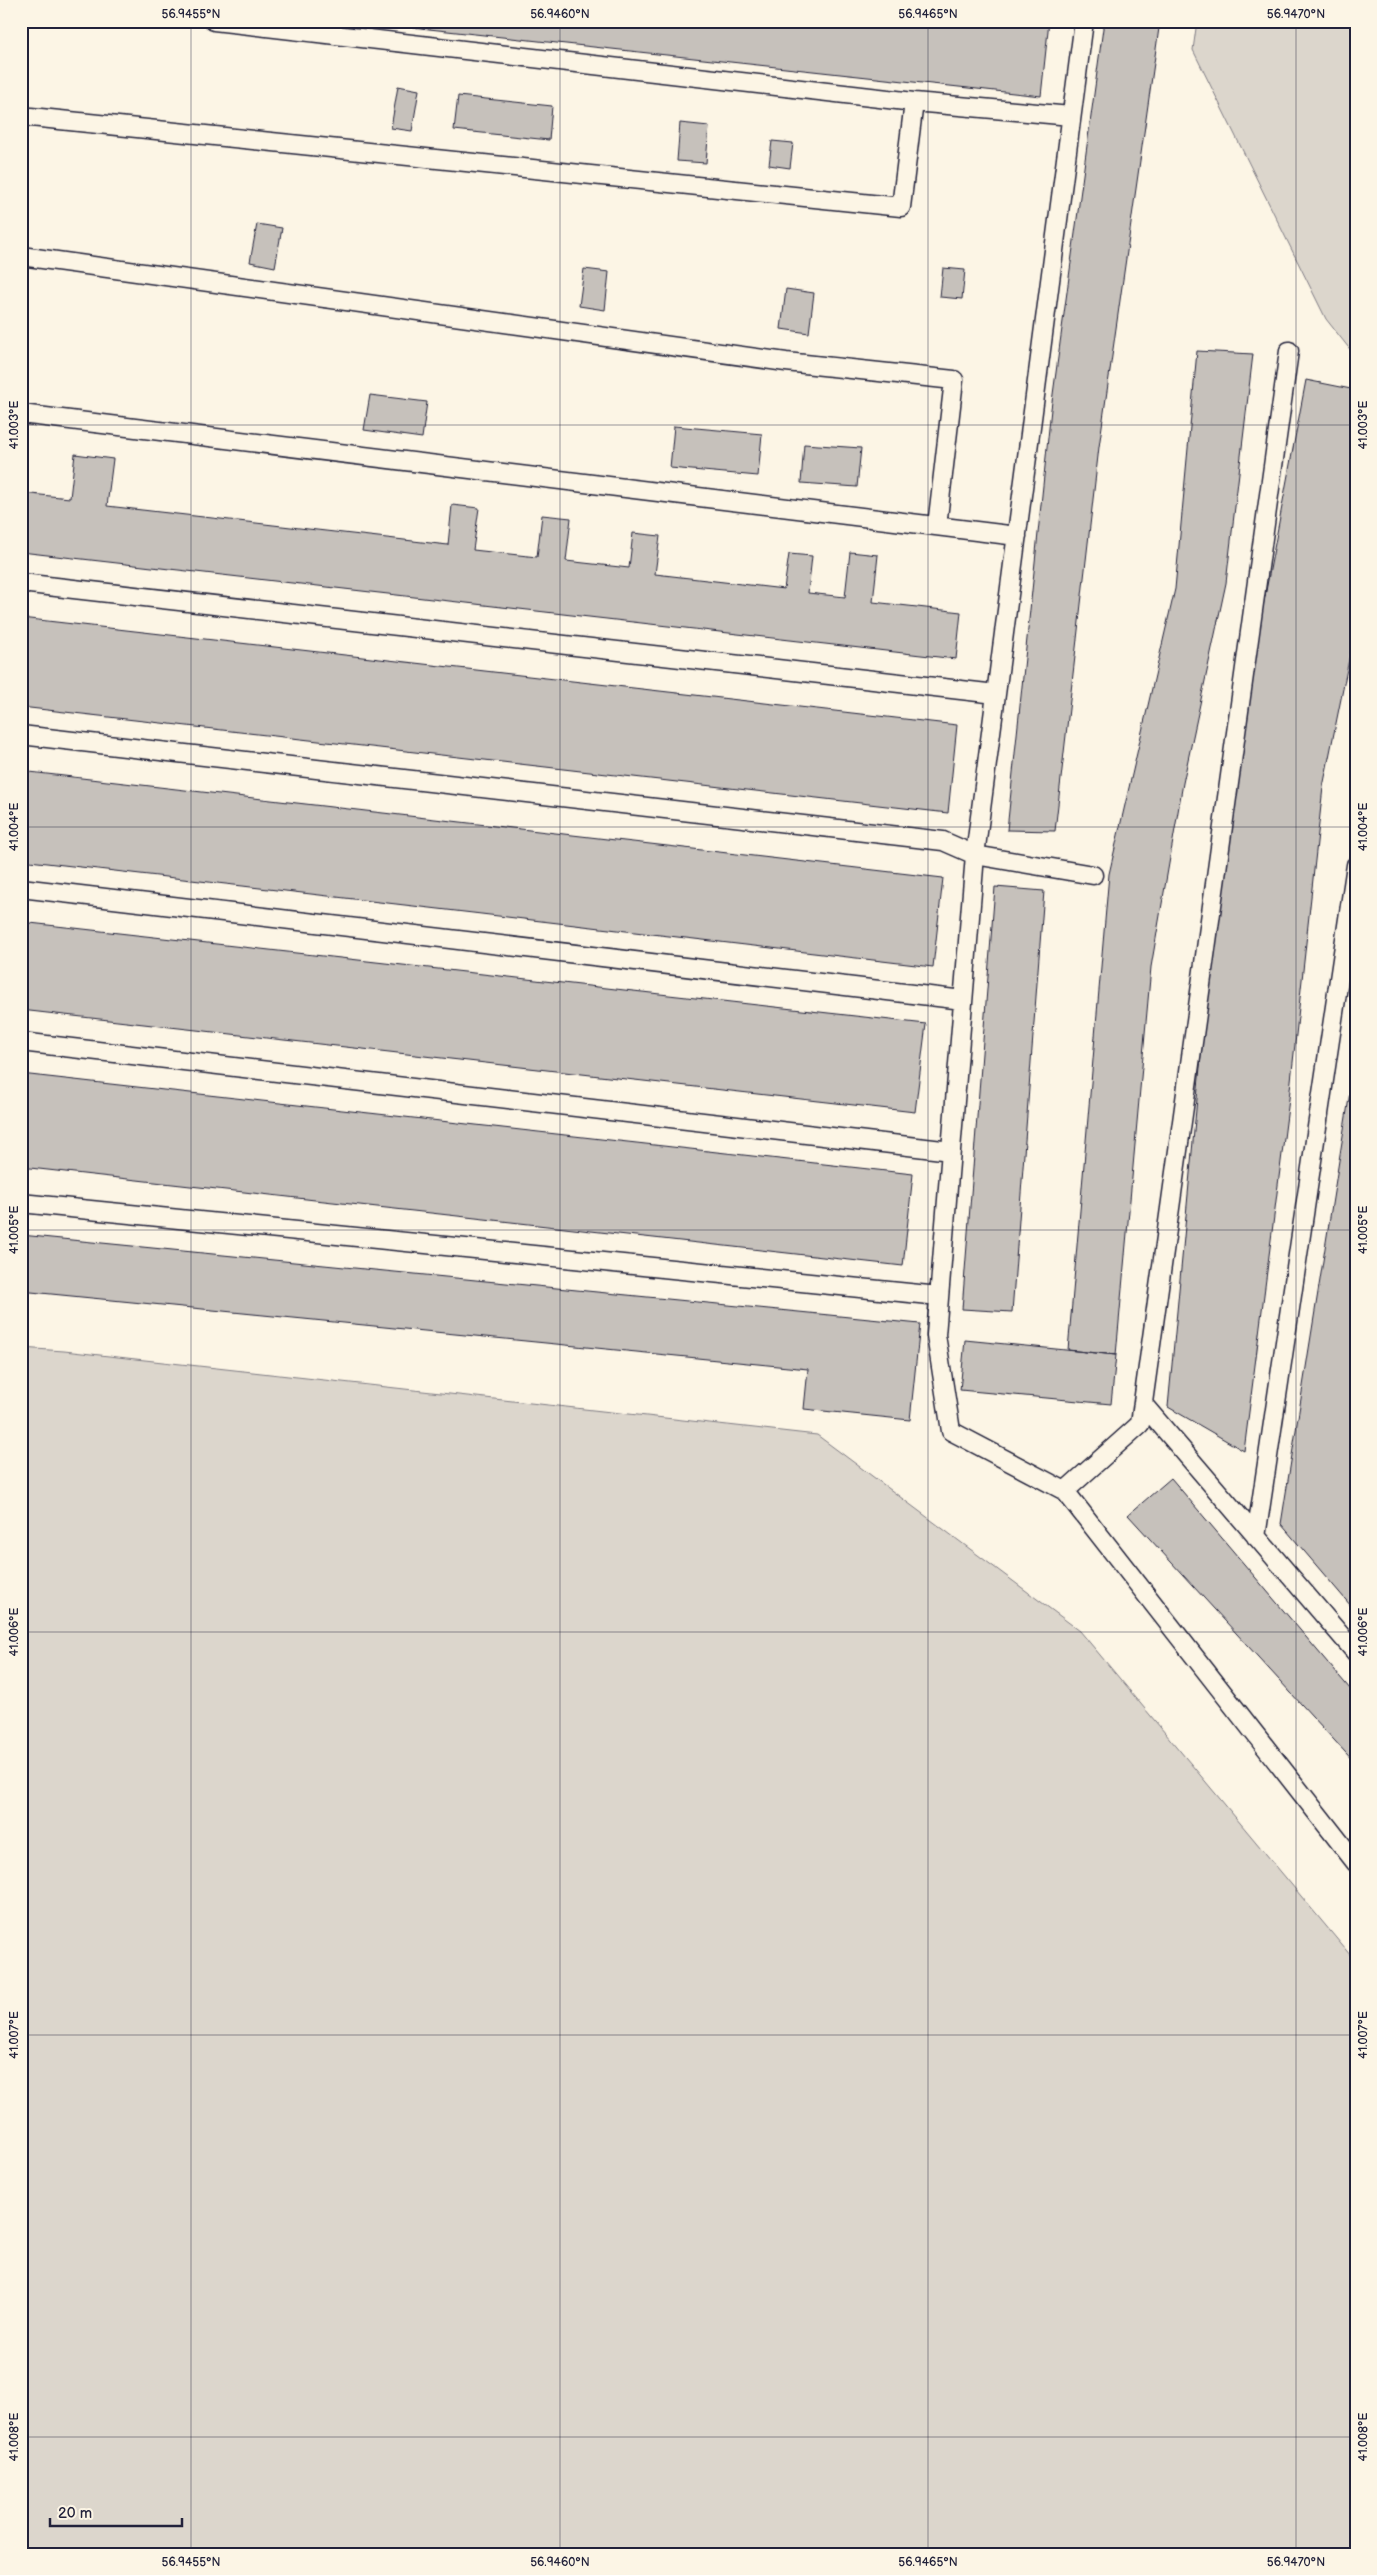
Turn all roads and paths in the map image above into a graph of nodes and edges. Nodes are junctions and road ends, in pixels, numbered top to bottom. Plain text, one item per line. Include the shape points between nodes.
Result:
1 (214, 21) edge
2 (1084, 21) edge
3 (914, 102) junction
4 (21, 116) edge
5 (1072, 116) junction
6 (21, 256) edge
7 (1289, 351) dead end
8 (21, 414) edge
9 (937, 526) junction
10 (1017, 536) junction
11 (21, 583) edge
12 (996, 694) junction
13 (21, 735) edge
14 (975, 855) junction
15 (1356, 865) edge
16 (1093, 875) dead end
17 (21, 888) edge
18 (963, 1000) junction
19 (21, 1042) edge
20 (951, 1151) junction
21 (21, 1203) edge
22 (939, 1296) junction
23 (1143, 1404) junction
24 (1065, 1491) junction
25 (1256, 1537) junction
26 (1356, 1653) edge
27 (1356, 1863) edge

1 - 3 lane
2 - 5 lane
3 - 4 lane via 901,207
3 - 5 lane
5 - 10 lane
6 - 9 lane via 786,362 954,380
7 - 23 lane
8 - 9 lane
9 - 10 lane
10 - 12 lane
11 - 12 lane
12 - 14 lane
13 - 14 lane via 943,841
14 - 16 lane
14 - 18 lane
15 - 25 lane
17 - 18 lane
18 - 20 lane
19 - 20 lane
20 - 22 lane
21 - 22 lane
22 - 24 lane via 936,1335 951,1432
23 - 24 lane via 1140,1424
23 - 25 lane
24 - 27 lane
25 - 26 lane

